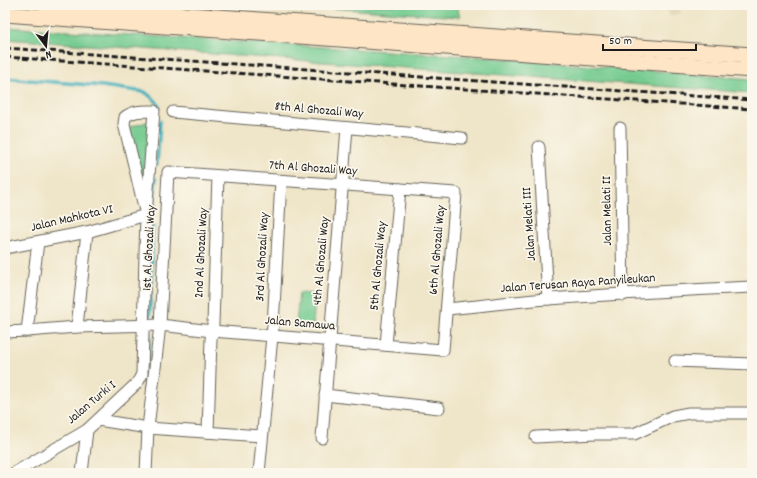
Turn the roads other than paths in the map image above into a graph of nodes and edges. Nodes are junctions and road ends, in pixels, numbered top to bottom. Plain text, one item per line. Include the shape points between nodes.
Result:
1 (48, 5) edge
2 (5, 14) edge
3 (106, 15) junction
4 (752, 55) edge
5 (752, 70) edge
6 (173, 112) dead end
7 (347, 128) junction
8 (620, 128) dead end
9 (462, 138) dead end
10 (539, 147) dead end
11 (168, 172) joint
12 (218, 176) junction
13 (281, 180) junction
14 (342, 185) junction
15 (400, 189) junction
16 (456, 193) joint
17 (146, 215) junction
18 (88, 232) junction
19 (38, 242) junction
20 (5, 248) edge
21 (752, 287) edge
22 (623, 295) junction
23 (548, 299) junction
24 (447, 309) junction
25 (151, 326) junction
26 (77, 327) junction
27 (27, 331) junction
28 (212, 331) junction
29 (5, 332) edge
30 (272, 335) junction
31 (329, 340) junction
32 (386, 346) junction
33 (675, 361) dead end
34 (752, 364) edge
35 (325, 395) junction
36 (439, 408) dead end
37 (752, 413) edge
38 (98, 420) junction
39 (148, 428) junction
40 (87, 430) junction
41 (208, 432) junction
42 (262, 436) junction
43 (536, 437) dead end
44 (322, 438) dead end
45 (17, 472) edge
46 (82, 473) edge
47 (146, 473) edge
48 (259, 473) edge

1 - 3 street
2 - 3 street
3 - 4 street
3 - 5 street
6 - 7 street, 8th Al Ghozali Way
7 - 9 street, 8th Al Ghozali Way
7 - 14 street, 4th Al Ghozali Way
8 - 22 street, Jalan Melati II
10 - 23 street, Jalan Melati III
11 - 12 street, 7th Al Ghozali Way
11 - 25 street, 1st Al Ghozali Way
12 - 13 street, 7th Al Ghozali Way
12 - 28 street, 2nd Al Ghozali Way
13 - 14 street, 7th Al Ghozali Way
13 - 30 street, 3rd Al Ghozali Way
14 - 15 street, 7th Al Ghozali Way
14 - 31 street, 4th Al Ghozali Way
15 - 16 street, 7th Al Ghozali Way
15 - 32 street, 5th Al Ghozali Way
16 - 24 street, 6th Al Ghozali Way
17 - 17 street via 154,111 137,111 125,117 124,124
17 - 18 street, Jalan Mahkota VI
17 - 25 street
18 - 19 street, Jalan Mahkota VI
18 - 26 street
19 - 20 street, Jalan Mahkota VI
19 - 27 street
21 - 22 street, Jalan Terusan Raya Panyileukan
22 - 23 street, Jalan Terusan Raya Panyileukan
23 - 24 street, Jalan Terusan Raya Panyileukan
24 - 32 street, Jalan Samawa via 443,350
25 - 26 street, Jalan Samawa
25 - 28 street, Jalan Samawa
25 - 38 street, Jalan Turki I via 139,380
25 - 39 street
26 - 27 street, Jalan Samawa
27 - 29 street, Jalan Samawa
28 - 30 street, Jalan Samawa
28 - 41 street, 2nd Al Ghozali Way
30 - 31 street, Jalan Samawa
30 - 42 street, 3rd Al Ghozali Way
31 - 32 street, Jalan Samawa
31 - 35 street, 4th Al Ghozali Way
33 - 34 street
35 - 36 street
35 - 44 street, 4th Al Ghozali Way
37 - 43 street via 684,414 673,416 634,434
38 - 39 street
38 - 40 street, Jalan Turki I
39 - 41 street
39 - 47 street
40 - 45 street, Jalan Turki I
40 - 46 street
41 - 42 street
42 - 48 street, 3rd Al Ghozali Way

